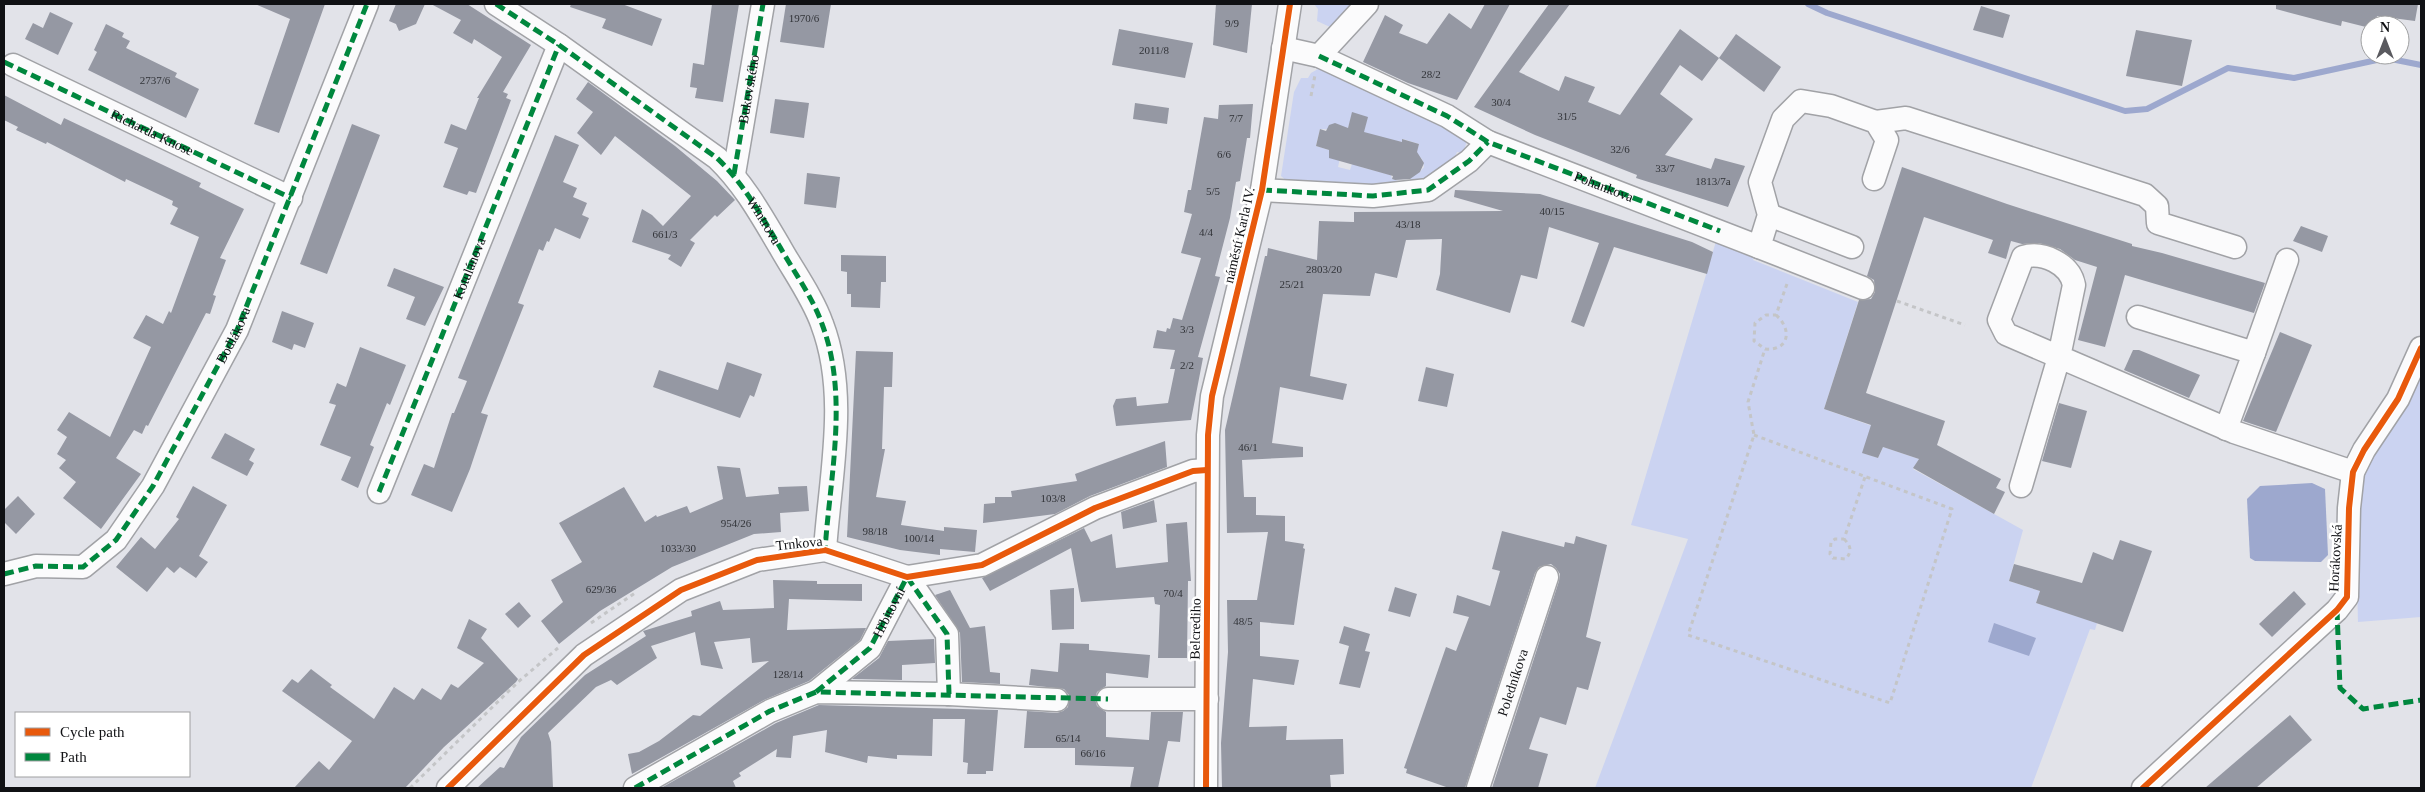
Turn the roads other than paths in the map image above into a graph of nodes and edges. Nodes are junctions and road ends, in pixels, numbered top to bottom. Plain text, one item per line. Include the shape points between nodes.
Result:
1 (367, 4) edge
2 (496, 4) edge
3 (763, 4) edge
4 (1290, 4) edge
5 (1367, 4) edge
6 (558, 44) junction
7 (1283, 48) junction
8 (1317, 64) junction
9 (13, 65) dead end
10 (1876, 122) junction
11 (1488, 142) junction
12 (734, 174) junction
13 (1874, 179) dead end
14 (1262, 190) junction
15 (291, 198) junction
16 (1769, 215) junction
17 (1759, 246) junction
18 (1852, 247) dead end
19 (2235, 247) dead end
20 (2287, 260) dead end
21 (1863, 288) dead end
22 (2138, 317) dead end
23 (2421, 348) edge
24 (2254, 353) junction
25 (2226, 429) junction
26 (1207, 470) junction
27 (2353, 472) junction
28 (2021, 486) dead end
29 (379, 492) dead end
30 (825, 550) junction
31 (4, 574) edge
32 (907, 577) junction
33 (1547, 577) dead end
34 (816, 692) junction
35 (949, 694) junction
36 (1108, 699) dead end
37 (1206, 699) junction
38 (1056, 700) dead end
39 (448, 788) edge
40 (635, 788) edge
41 (1206, 788) edge
42 (1478, 788) edge
43 (2143, 788) edge

1 - 15 street, Bodlákova
2 - 6 street, Wintrova
3 - 12 street, Bukovského
4 - 7 street, náměstí Karla IV.
5 - 8 street
6 - 12 street, Wintrova via 696,142
6 - 29 street, Kotulánova
7 - 8 street, Pohankova
7 - 14 street, náměstí Karla IV.
8 - 11 street, Pohankova via 1447,116
9 - 15 street, Richarda Knose
10 - 13 street via 1887,140
10 - 16 street via 1831,106 1801,101 1783,119 1760,182
10 - 19 street via 1906,118 2145,195 2157,206 2158,223
11 - 14 street via 1469,162 1428,190 1373,196
11 - 17 street, Pohankova
12 - 30 street, Wintrova via 752,199 822,321 832,356 836,387
14 - 26 street, náměstí Karla IV. via 1212,396
15 - 31 street, Bodlákova via 237,330 153,486 116,540 82,567 36,566
16 - 17 street
16 - 18 street
17 - 21 street, Pohankova
20 - 24 street
22 - 24 street
23 - 27 street, Horákovská via 2398,399
24 - 25 street
25 - 27 street
25 - 28 street via 2059,357
26 - 32 street, Trnkova via 1193,471 1095,508 982,565
26 - 37 street, Belcrediho
27 - 43 street, Horákovská via 2347,597 2337,610
30 - 32 street, Trnkova
30 - 39 street, Trnkova via 757,560 681,590 584,656
32 - 34 street, Hřbitovní via 870,648
32 - 35 street, Hřbitovní via 947,634
33 - 42 street, Poledníkova
34 - 35 street, Hřbitovní
34 - 40 street, Hřbitovní via 770,711
35 - 38 street, Hřbitovní
36 - 37 street
37 - 41 street, Belcrediho

